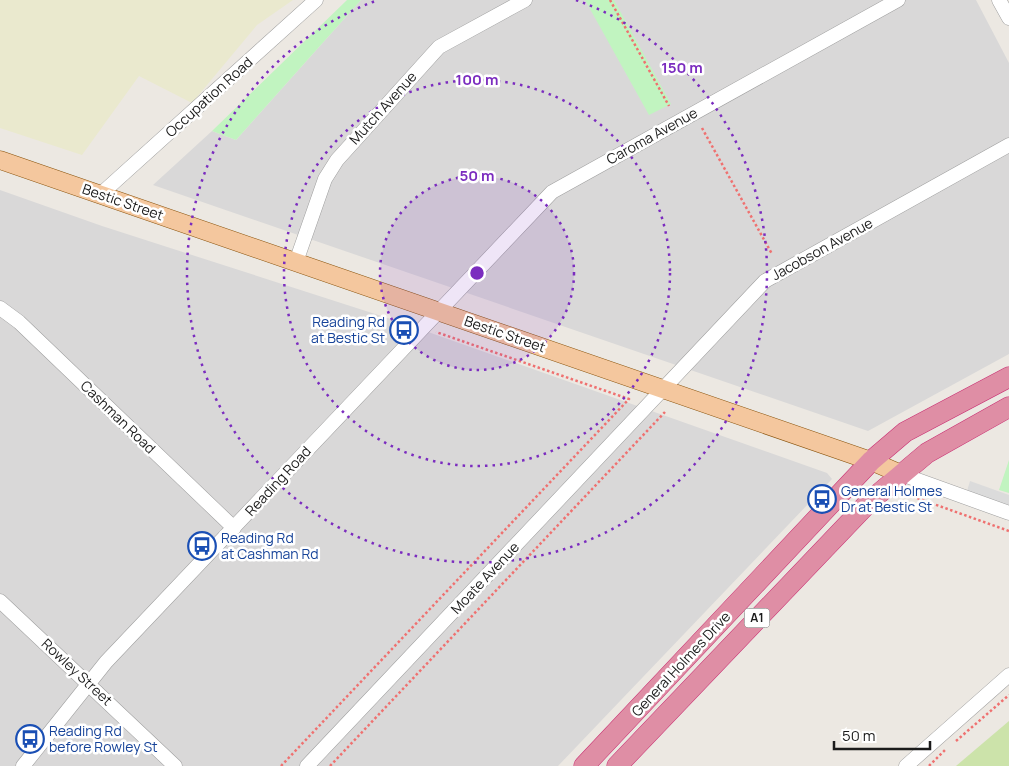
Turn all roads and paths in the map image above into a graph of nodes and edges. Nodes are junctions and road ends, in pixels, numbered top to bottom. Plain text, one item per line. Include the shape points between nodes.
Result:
1 (316, 0) edge
2 (525, 0) edge
3 (610, 0) edge
4 (898, 0) edge
5 (999, 0) edge
6 (1009, 18) edge
7 (669, 106) dead end
8 (702, 128) dead end
9 (1009, 145) edge
10 (0, 160) edge
11 (101, 194) junction
12 (772, 254) dead end
13 (296, 262) junction
14 (0, 308) edge
15 (437, 311) junction
16 (436, 332) dead end
17 (1009, 376) edge
18 (662, 389) junction
19 (629, 399) joint
20 (1009, 407) edge
21 (665, 412) dead end
22 (871, 461) junction
23 (901, 483) junction
24 (1009, 513) edge
25 (234, 528) junction
26 (1009, 531) edge
27 (0, 601) edge
28 (1009, 675) edge
29 (88, 682) junction
30 (1009, 695) edge
31 (953, 743) dead end
32 (949, 745) dead end
33 (24, 766) edge
34 (175, 766) edge
35 (281, 766) edge
36 (307, 766) edge
37 (330, 766) edge
38 (584, 766) edge
39 (617, 766) edge
40 (906, 766) edge
41 (930, 766) edge

1 - 11 street, Occupation Road
2 - 13 street, Mutch Avenue via 439,47 337,160 325,179
3 - 7 path
4 - 15 street, Caroma Avenue via 552,192
5 - 6 street
8 - 12 path
9 - 18 street, Jacobson Avenue via 765,281
10 - 11 main road, Bestic Street
11 - 13 main road, Bestic Street
13 - 15 main road, Bestic Street
14 - 25 street, Cashman Road via 19,322
15 - 18 main road, Bestic Street
15 - 25 street, Reading Road
16 - 19 path, Bestic Street
17 - 22 highway, General Holmes Drive / A1 via 904,432
18 - 22 main road, Bestic Street
18 - 36 street, Moate Avenue
19 - 35 path, Moate Avenue
20 - 23 highway, General Holmes Drive / A1 via 927,453
21 - 37 path, Moate Avenue
22 - 23 main road, Bestic Street
22 - 38 highway, General Holmes Drive / A1
23 - 24 street, Bestic Street
23 - 26 path
23 - 39 highway, General Holmes Drive / A1 via 858,511
25 - 29 street, Reading Road
27 - 29 street, Rowley Street
28 - 40 street
29 - 33 street, Reading Road
29 - 34 street, Rowley Street
30 - 31 path
32 - 41 path

